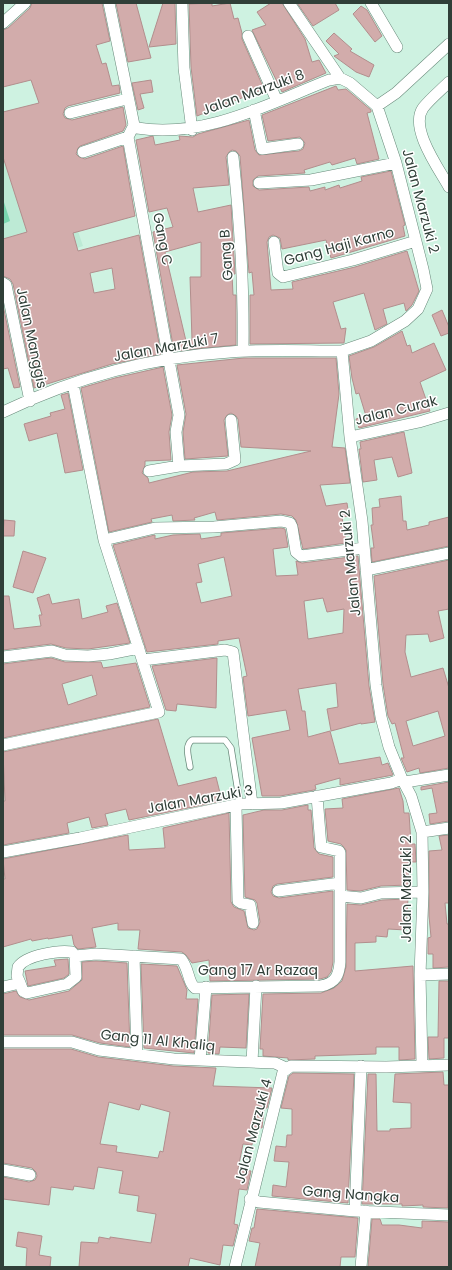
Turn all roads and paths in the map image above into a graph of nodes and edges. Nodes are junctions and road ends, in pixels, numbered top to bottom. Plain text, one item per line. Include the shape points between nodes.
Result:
1 (25, 3) edge
2 (109, 3) edge
3 (182, 3) edge
4 (289, 3) edge
5 (371, 3) edge
6 (3, 23) edge
7 (248, 36) dead end
8 (449, 44) edge
9 (397, 48) dead end
10 (340, 78) junction
11 (449, 82) edge
12 (127, 99) junction
13 (277, 101) junction
14 (377, 106) junction
15 (254, 110) junction
16 (70, 113) dead end
17 (134, 125) junction
18 (192, 130) junction
19 (128, 137) junction
20 (298, 144) dead end
21 (83, 152) dead end
22 (232, 157) dead end
23 (396, 163) junction
24 (259, 183) dead end
25 (449, 187) edge
26 (416, 241) junction
27 (274, 242) dead end
28 (3, 283) edge
29 (243, 351) junction
30 (342, 351) junction
31 (170, 359) junction
32 (73, 384) junction
33 (30, 401) junction
34 (3, 412) edge
35 (449, 413) edge
36 (232, 420) dead end
37 (350, 437) junction
38 (179, 466) junction
39 (149, 471) dead end
40 (104, 540) junction
41 (364, 548) junction
42 (449, 553) edge
43 (366, 570) junction
44 (139, 648) junction
45 (3, 657) edge
46 (143, 660) junction
47 (3, 745) edge
48 (190, 768) dead end
49 (449, 775) edge
50 (403, 780) junction
51 (317, 796) junction
52 (252, 804) junction
53 (238, 805) junction
54 (449, 828) edge
55 (422, 832) junction
56 (3, 852) edge
57 (340, 883) junction
58 (278, 891) dead end
59 (423, 892) junction
60 (340, 896) junction
61 (253, 923) dead end
62 (75, 956) junction
63 (134, 956) junction
64 (449, 974) edge
65 (420, 975) junction
66 (20, 983) junction
67 (256, 986) junction
68 (206, 987) junction
69 (3, 988) edge
70 (3, 1042) edge
71 (137, 1054) junction
72 (200, 1060) junction
73 (252, 1062) junction
74 (422, 1064) junction
75 (449, 1065) edge
76 (360, 1066) junction
77 (286, 1068) junction
78 (3, 1170) edge
79 (30, 1175) dead end
80 (250, 1199) junction
81 (361, 1211) junction
82 (449, 1215) edge
83 (235, 1267) edge
84 (361, 1267) edge

1 - 6 street
2 - 12 street
3 - 18 street via 184,68
4 - 10 street
5 - 9 street
7 - 13 street
8 - 14 street
10 - 13 street, Jalan Marzuki 8
10 - 14 street via 350,83
11 - 25 street via 420,113 421,135
12 - 16 street
12 - 17 street
13 - 15 street, Jalan Marzuki 8
14 - 23 street, Jalan Marzuki 2
15 - 18 street, Jalan Marzuki 8
15 - 20 street via 262,148
17 - 18 street, Jalan Marzuki 8 via 143,129
17 - 19 street
19 - 21 street
19 - 31 street, Gang C
22 - 29 street, Gang B via 244,285
23 - 24 street via 311,180
23 - 26 street, Jalan Marzuki 2
26 - 27 street, Gang Haji Karno via 283,277 278,273
26 - 30 street, Jalan Marzuki 2 via 427,289 418,309 390,331
28 - 33 street, Jalan Manggis via 6,285
29 - 30 street, Jalan Marzuki 7
29 - 31 street, Jalan Marzuki 7
30 - 37 street, Jalan Marzuki 2
31 - 32 street, Jalan Marzuki 7 via 136,365
31 - 38 street, Gang C via 179,415 176,432
32 - 33 street, Jalan Marzuki 7
32 - 40 street
33 - 34 street, Jalan Marzuki 7
35 - 37 street, Jalan Curak
36 - 38 street via 235,460 233,462
37 - 41 street, Jalan Marzuki 2
38 - 39 street
40 - 41 street via 155,528 214,528 281,522 290,523 296,552 301,556
40 - 44 street
41 - 43 street, Jalan Marzuki 2
42 - 43 street
43 - 50 street, Jalan Marzuki 2 via 380,717
44 - 45 street via 88,656 52,652
44 - 46 street
46 - 47 street via 159,712
46 - 52 street via 225,650 233,652
48 - 53 lane via 188,743 192,740 224,740 231,748
49 - 50 street, Jalan Marzuki 3
50 - 51 street, Jalan Marzuki 3
50 - 55 street, Jalan Marzuki 2 via 411,796
51 - 52 street, Jalan Marzuki 3 via 281,803
51 - 57 street via 321,844 323,848 339,852
52 - 53 street, Jalan Marzuki 3
53 - 56 street, Jalan Marzuki 3
53 - 61 street via 238,901 250,905
54 - 55 street
55 - 59 street, Jalan Marzuki 2
57 - 58 street
57 - 60 street
59 - 60 street via 381,893 361,898
59 - 65 street, Jalan Marzuki 2
60 - 67 street, Gang 17 Ar Razaq via 338,977 321,986
62 - 63 street, Gang 17 Ar Razaq
62 - 66 street, Gang 17 Ar Razaq via 72,952 65,952 28,959 18,967 17,976
62 - 66 street via 77,974 71,982 27,993 23,991
63 - 68 street, Gang 17 Ar Razaq via 181,959 188,969 192,985 195,988
63 - 71 street
64 - 65 street
65 - 74 street, Jalan Marzuki 2
66 - 69 street
67 - 68 street, Gang 17 Ar Razaq
67 - 73 street
68 - 72 street
70 - 71 street, Gang 11 Al Khaliq via 72,1042 99,1050
71 - 72 street, Gang 11 Al Khaliq
72 - 73 street, Gang 11 Al Khaliq
73 - 77 street, Gang 11 Al Khaliq via 275,1063
74 - 75 street, Jalan Marzuki 4
74 - 76 street, Jalan Marzuki 4
76 - 77 street, Jalan Marzuki 4
76 - 81 street
77 - 80 street, Jalan Marzuki 4
78 - 79 street
80 - 81 street, Gang Nangka via 259,1202
80 - 83 street, Jalan Marzuki 4
81 - 82 street, Gang Nangka
81 - 84 street

